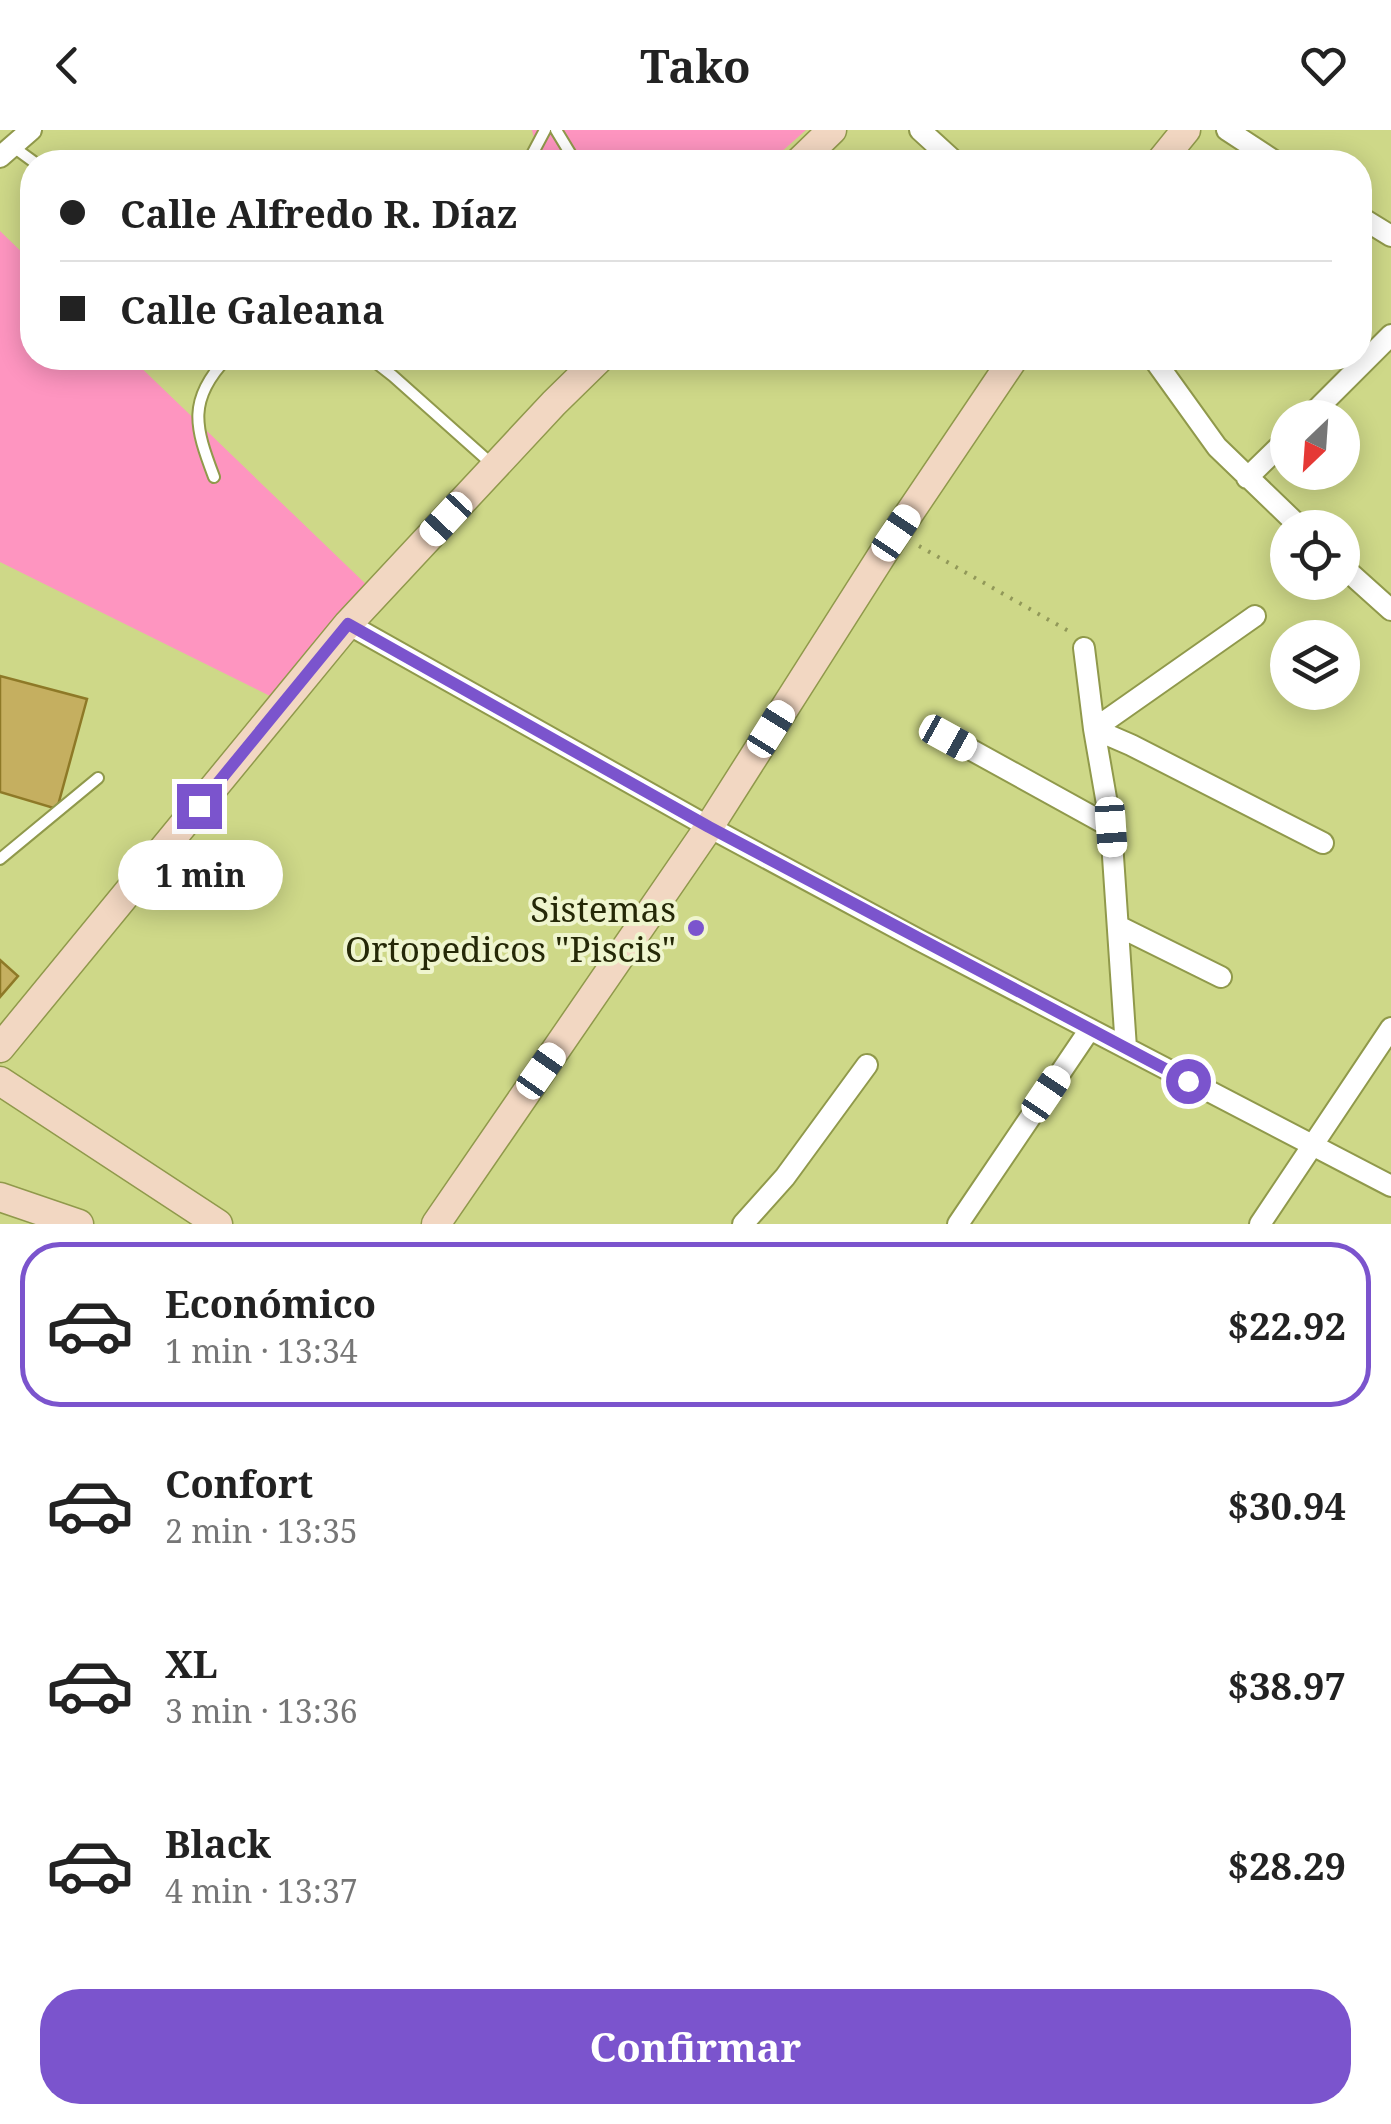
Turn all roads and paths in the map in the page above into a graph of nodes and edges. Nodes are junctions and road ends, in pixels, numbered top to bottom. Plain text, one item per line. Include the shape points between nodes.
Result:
1 (31, 130) edge
2 (832, 130) edge
3 (920, 130) edge
4 (1186, 130) edge
5 (1226, 130) edge
6 (811, 150) edge
7 (942, 150) edge
8 (1170, 150) edge
9 (1257, 150) edge
10 (6, 152) edge
11 (1391, 335) edge
12 (1372, 354) edge
13 (216, 370) edge
14 (385, 370) edge
15 (588, 370) edge
16 (1006, 370) edge
17 (1162, 370) edge
18 (1356, 370) edge
19 (1326, 400) edge
20 (1270, 456) edge
21 (495, 466) junction
22 (214, 477) dead end
23 (1247, 478) junction
24 (1282, 510) edge
25 (896, 533) junction
26 (1360, 582) edge
27 (1391, 610) edge
28 (1254, 616) dead end
29 (348, 624) junction
30 (1084, 648) joint
31 (1094, 729) junction
32 (948, 738) dead end
33 (98, 778) dead end
34 (709, 827) junction
35 (1111, 827) junction
36 (1323, 844) dead end
37 (0, 859) edge
38 (1118, 926) junction
39 (1221, 978) dead end
40 (1391, 1028) edge
41 (1090, 1030) junction
42 (0, 1048) edge
43 (1126, 1048) junction
44 (867, 1065) dead end
45 (0, 1081) edge
46 (1311, 1146) junction
47 (1391, 1186) edge
48 (0, 1197) edge
49 (212, 1222) edge
50 (78, 1224) edge
51 (436, 1224) edge
52 (744, 1224) edge
53 (958, 1224) edge
54 (1260, 1224) edge

1 - 10 street
2 - 6 main road
3 - 7 street
4 - 8 main road
5 - 9 street
11 - 12 street
13 - 22 lane via 198,403 200,439
14 - 21 lane
15 - 21 main road
16 - 25 main road
17 - 23 street via 1216,447
18 - 19 street
20 - 23 street
21 - 29 main road
23 - 24 street
25 - 30 path via 1073,633
25 - 34 main road
26 - 27 street
28 - 31 street
29 - 34 street
29 - 42 main road
30 - 31 street
31 - 35 street
31 - 36 street
32 - 35 street
33 - 37 lane
34 - 41 street
34 - 51 main road
35 - 38 street
38 - 39 street
38 - 43 street
40 - 46 street
41 - 43 street
41 - 53 street
43 - 46 street
44 - 52 street
45 - 49 main road
46 - 47 street
46 - 54 street
48 - 50 main road

